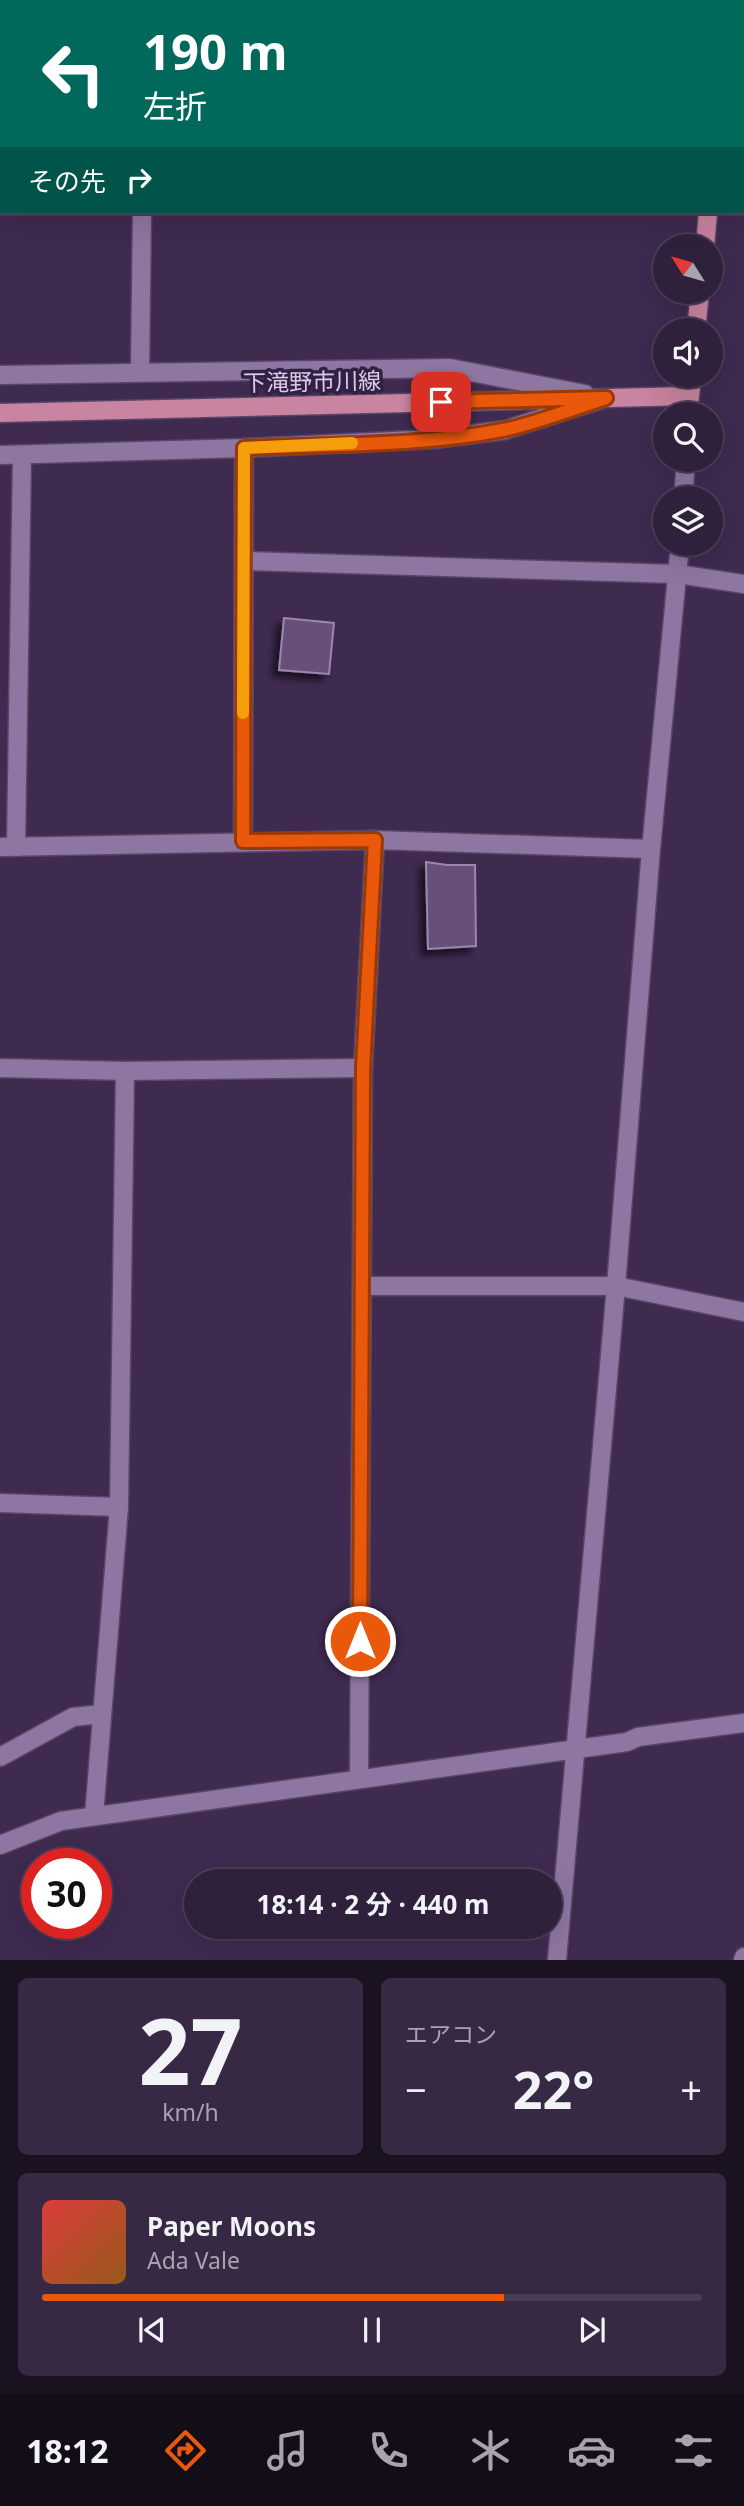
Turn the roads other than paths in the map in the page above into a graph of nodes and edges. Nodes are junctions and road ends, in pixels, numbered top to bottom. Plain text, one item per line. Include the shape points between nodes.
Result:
1 (142, 214) edge
2 (708, 214) edge
3 (706, 234) edge
4 (140, 371) junction
5 (0, 375) edge
6 (691, 388) edge
7 (690, 396) junction
8 (606, 398) junction
9 (689, 402) edge
10 (0, 413) edge
11 (244, 448) junction
12 (0, 455) edge
13 (22, 455) junction
14 (679, 556) edge
15 (244, 561) junction
16 (678, 574) junction
17 (744, 584) edge
18 (375, 840) junction
19 (243, 841) junction
20 (8, 847) edge
21 (651, 849) junction
22 (0, 1068) edge
23 (363, 1069) junction
24 (125, 1071) junction
25 (363, 1286) junction
26 (616, 1286) junction
27 (744, 1312) edge
28 (0, 1503) edge
29 (119, 1507) junction
30 (102, 1714) junction
31 (744, 1723) edge
32 (576, 1748) junction
33 (0, 1757) edge
34 (359, 1778) junction
35 (94, 1816) junction
36 (0, 1845) edge
37 (557, 1960) edge

1 - 4 street
2 - 3 main road
4 - 5 street
4 - 8 street via 450,368
6 - 7 main road
7 - 8 main road, 下滝野市川線
7 - 9 street
8 - 10 main road, 下滝野市川線
8 - 11 street via 505,430 435,439
11 - 13 street
11 - 15 street
12 - 13 street
13 - 20 street
14 - 16 street
15 - 16 street
15 - 19 street
16 - 17 street
16 - 21 street
18 - 19 street
18 - 21 street
18 - 23 street
19 - 20 street
21 - 26 street
22 - 24 street
23 - 24 street
23 - 25 street
24 - 29 street
25 - 26 street
25 - 34 street
26 - 27 street
26 - 32 street
28 - 29 street
29 - 30 street
30 - 33 street via 73,1717
30 - 35 street
31 - 32 street
32 - 34 street
32 - 37 street
34 - 35 street
35 - 36 street via 61,1821

